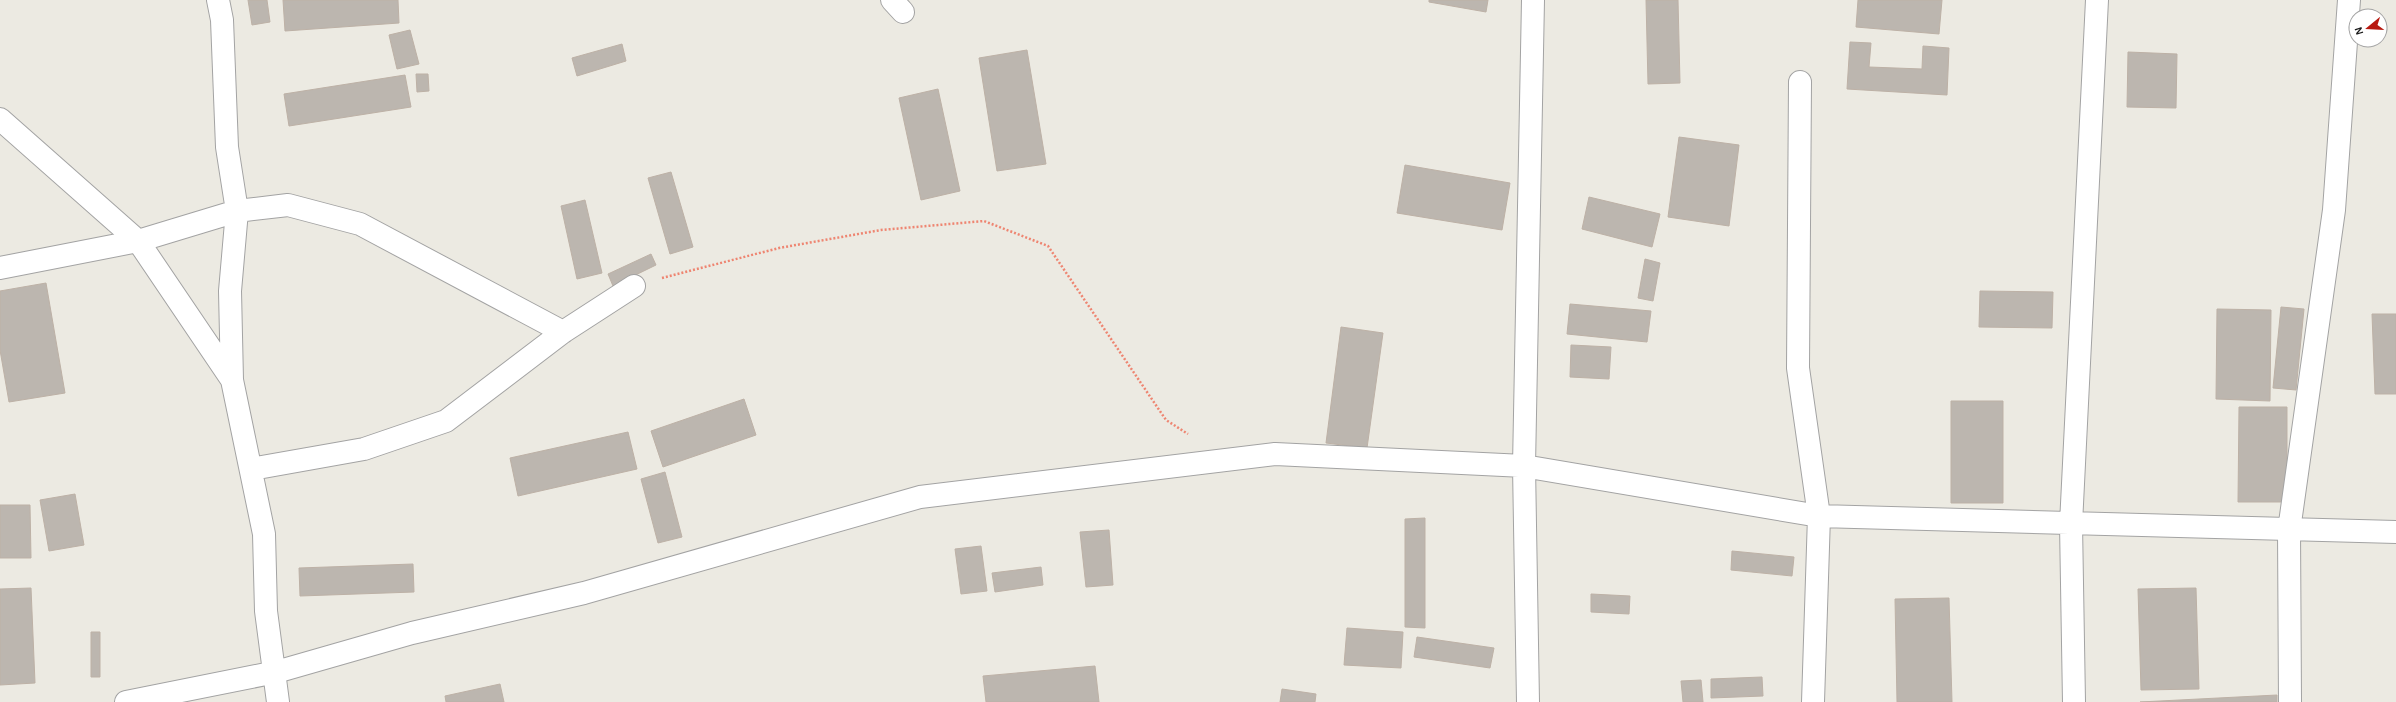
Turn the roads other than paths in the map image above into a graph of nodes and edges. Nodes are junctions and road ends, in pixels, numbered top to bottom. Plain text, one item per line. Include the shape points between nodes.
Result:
1 (218, 0) edge
2 (1533, 0) edge
3 (2097, 0) edge
4 (2349, 0) edge
5 (1800, 82) dead end
6 (0, 119) edge
7 (237, 211) junction
8 (138, 241) junction
9 (0, 268) edge
10 (634, 286) road end
11 (563, 332) junction
12 (232, 380) junction
13 (1524, 466) junction
14 (251, 469) junction
15 (1819, 516) junction
16 (2071, 524) junction
17 (2289, 530) junction
18 (2396, 532) edge
19 (276, 672) junction
20 (126, 702) edge
21 (278, 702) edge
22 (1528, 702) edge
23 (1813, 702) edge
24 (2074, 702) edge
25 (2290, 702) edge

1 - 7 street via 222,20 227,147
2 - 13 street
3 - 16 street
4 - 17 street via 2334,210
5 - 15 street via 1798,368
6 - 8 street
7 - 8 street
7 - 11 street via 288,205 360,224
7 - 12 street via 230,291
8 - 9 street
8 - 12 street
10 - 11 street
11 - 14 street via 446,421 364,449
12 - 14 street
13 - 15 street
13 - 19 street via 1275,454 920,497 584,593 412,633
13 - 22 street
14 - 19 street via 264,534 266,611
15 - 16 street
15 - 23 street
16 - 17 street
16 - 24 street
17 - 18 street
17 - 25 street
19 - 20 street
19 - 21 street

